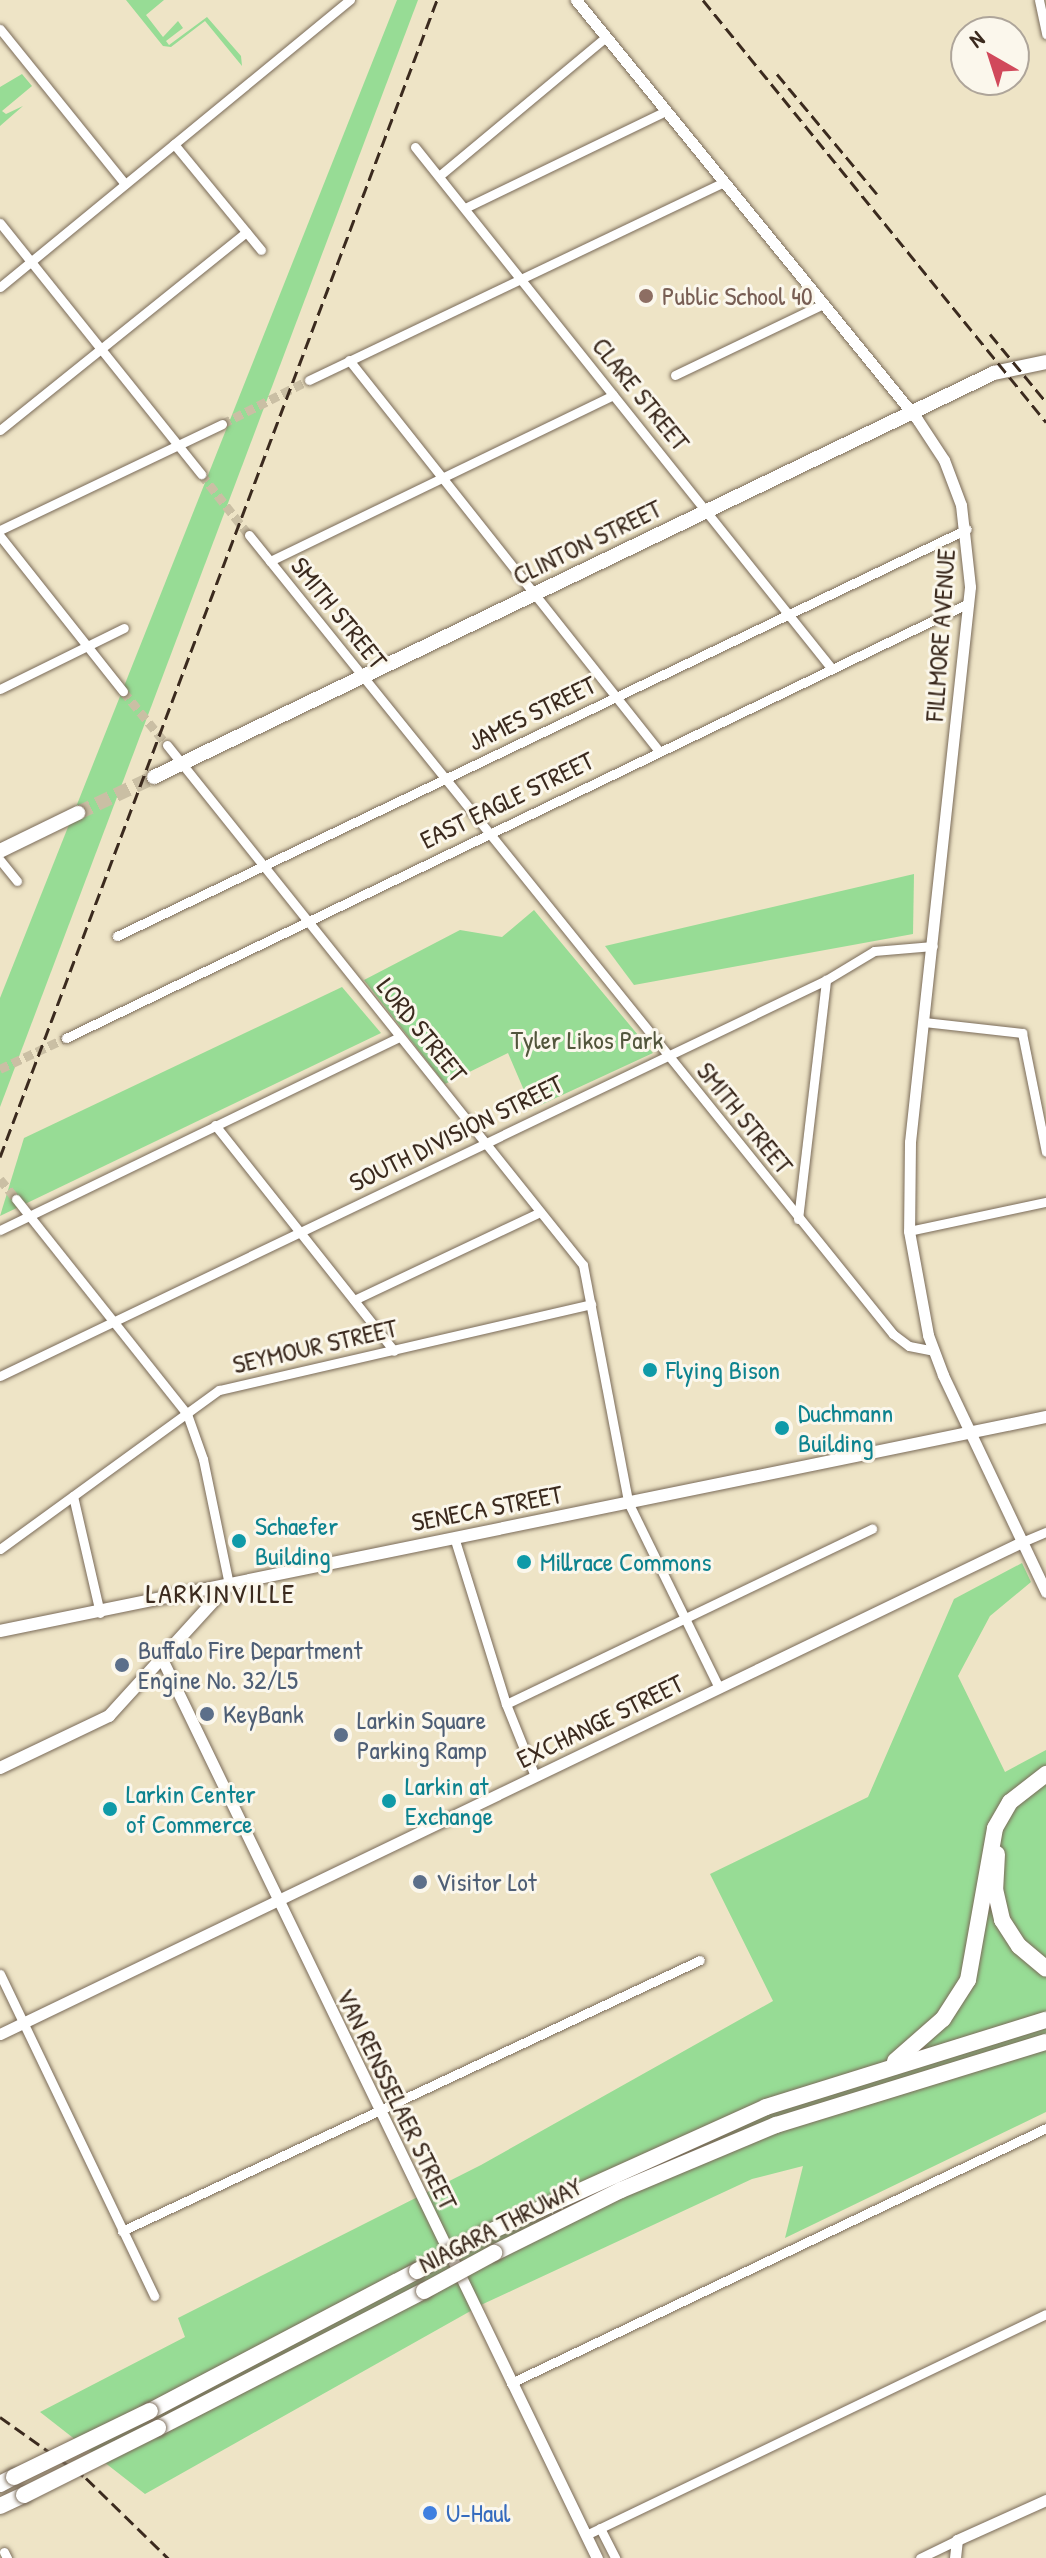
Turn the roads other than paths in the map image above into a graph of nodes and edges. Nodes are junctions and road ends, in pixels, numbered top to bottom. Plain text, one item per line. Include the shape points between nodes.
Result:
1 (350, 0) edge
2 (576, 0) edge
3 (1039, 0) edge
4 (0, 29) edge
5 (1046, 34) edge
6 (606, 37) junction
7 (666, 111) junction
8 (174, 144) junction
9 (415, 147) dead end
10 (439, 176) junction
11 (724, 182) junction
12 (125, 184) junction
13 (465, 208) junction
14 (0, 223) edge
15 (246, 232) junction
16 (261, 250) dead end
17 (31, 261) junction
18 (521, 279) junction
19 (0, 287) edge
20 (823, 304) junction
21 (101, 349) junction
22 (349, 360) junction
23 (1046, 362) edge
24 (675, 375) dead end
25 (309, 380) tunnel mouth
26 (613, 395) junction
27 (912, 413) junction
28 (222, 424) tunnel mouth
29 (0, 430) edge
30 (178, 445) junction
31 (201, 474) tunnel mouth
32 (441, 477) junction
33 (706, 512) junction
34 (967, 529) junction
35 (0, 530) edge
36 (249, 535) tunnel mouth
37 (0, 536) edge
38 (270, 561) junction
39 (534, 594) junction
40 (969, 603) junction
41 (789, 615) junction
42 (124, 628) dead end
43 (87, 646) junction
44 (832, 669) junction
45 (362, 677) junction
46 (0, 689) edge
47 (123, 691) tunnel mouth
48 (616, 697) junction
49 (167, 745) tunnel mouth
50 (659, 751) junction
51 (182, 764) junction
52 (154, 777) tunnel mouth
53 (444, 779) junction
54 (78, 813) tunnel mouth
55 (488, 834) junction
56 (0, 851) edge
57 (0, 860) edge
58 (263, 866) junction
59 (17, 881) dead end
60 (307, 921) junction
61 (117, 936) dead end
62 (933, 946) junction
63 (826, 980) junction
64 (924, 1022) junction
65 (399, 1037) junction
66 (66, 1038) tunnel mouth
67 (667, 1057) junction
68 (215, 1125) junction
69 (485, 1142) junction
70 (1046, 1152) edge
71 (16, 1199) tunnel mouth
72 (1046, 1202) edge
73 (540, 1212) junction
74 (29, 1217) junction
75 (798, 1219) junction
76 (0, 1230) edge
77 (909, 1231) junction
78 (300, 1232) junction
79 (354, 1300) junction
80 (591, 1304) junction
81 (113, 1321) junction
82 (394, 1351) junction
83 (935, 1351) junction
84 (0, 1376) edge
85 (187, 1414) junction
86 (1046, 1417) edge
87 (971, 1433) junction
88 (73, 1496) junction
89 (628, 1502) junction
90 (872, 1529) dead end
91 (1046, 1532) edge
92 (454, 1537) junction
93 (1022, 1542) junction
94 (0, 1549) edge
95 (229, 1584) junction
96 (1046, 1592) edge
97 (100, 1613) junction
98 (686, 1621) junction
99 (0, 1631) edge
100 (161, 1657) junction
101 (719, 1688) junction
102 (506, 1704) junction
103 (0, 1768) edge
104 (1046, 1774) edge
105 (535, 1776) junction
106 (1046, 1785) edge
107 (278, 1899) junction
108 (700, 1960) dead end
109 (1046, 1969) edge
110 (0, 1974) edge
111 (1046, 2020) edge
112 (24, 2023) junction
113 (0, 2034) edge
114 (1046, 2042) edge
115 (887, 2067) junction
116 (378, 2110) junction
117 (1046, 2128) edge
118 (122, 2231) junction
119 (154, 2296) dead end
120 (1046, 2314) edge
121 (511, 2383) junction
122 (7, 2480) edge
123 (1046, 2500) edge
124 (0, 2506) edge
125 (600, 2528) junction
126 (586, 2535) junction
127 (957, 2540) junction
128 (597, 2558) edge
129 (615, 2558) edge
130 (920, 2558) edge
131 (955, 2558) edge

1 - 8 street
2 - 6 street, FILLMORE AVENUE
3 - 5 street
4 - 12 street
6 - 7 street, FILLMORE AVENUE
6 - 10 street
7 - 11 street, FILLMORE AVENUE
7 - 13 street
8 - 12 street
8 - 15 street
9 - 10 street, CLARE STREET
10 - 13 street, CLARE STREET
11 - 18 street
11 - 20 street, FILLMORE AVENUE
12 - 17 street
13 - 18 street, CLARE STREET
14 - 17 street
15 - 16 street
15 - 21 street
17 - 19 street
17 - 21 street
18 - 22 street
18 - 26 street, CLARE STREET
20 - 24 street
20 - 27 street, FILLMORE AVENUE
21 - 29 street
21 - 30 street
22 - 25 street
22 - 32 street
23 - 27 main road, CLINTON STREET via 994,373
26 - 32 street
26 - 33 street, CLARE STREET
27 - 33 main road, CLINTON STREET
27 - 34 street, FILLMORE AVENUE via 944,460
28 - 30 street
30 - 31 street
30 - 35 street
32 - 38 street
32 - 39 street
33 - 39 main road, CLINTON STREET
33 - 41 street, CLARE STREET
34 - 40 street, FILLMORE AVENUE
34 - 41 street, JAMES STREET
36 - 38 street, SMITH STREET
37 - 43 street
38 - 45 street, SMITH STREET
39 - 45 main road, CLINTON STREET
39 - 48 street
40 - 44 street, EAST EAGLE STREET
40 - 62 street, FILLMORE AVENUE
41 - 44 street, CLARE STREET
41 - 48 street, JAMES STREET
42 - 43 street
43 - 46 street
43 - 47 street
44 - 50 street, EAST EAGLE STREET
45 - 51 main road, CLINTON STREET
45 - 53 street, SMITH STREET
48 - 50 street
48 - 53 street, JAMES STREET
49 - 51 street, LORD STREET
50 - 55 street, EAST EAGLE STREET
51 - 52 main road, CLINTON STREET
51 - 58 street, LORD STREET
53 - 55 street, SMITH STREET
53 - 58 street, JAMES STREET
54 - 56 main road
55 - 60 street, EAST EAGLE STREET
55 - 67 street, SMITH STREET
57 - 59 street
58 - 60 street, LORD STREET
58 - 61 street, JAMES STREET
60 - 65 street, LORD STREET
60 - 66 street, EAST EAGLE STREET
62 - 63 street, SOUTH DIVISION STREET via 886,948
62 - 64 street, FILLMORE AVENUE
63 - 67 street, SOUTH DIVISION STREET
63 - 75 street
64 - 70 street via 1022,1033
64 - 77 street, FILLMORE AVENUE via 906,1187
65 - 68 street
65 - 69 street, LORD STREET
67 - 69 street, SOUTH DIVISION STREET
67 - 75 street, SMITH STREET
68 - 74 street
68 - 78 street
69 - 73 street, LORD STREET
69 - 78 street, SOUTH DIVISION STREET
71 - 74 street
72 - 77 street
73 - 79 street
73 - 80 street, LORD STREET via 583,1265
74 - 76 street
74 - 81 street
75 - 83 street, SMITH STREET via 902,1343
77 - 83 street, FILLMORE AVENUE
78 - 79 street
78 - 81 street, SOUTH DIVISION STREET
79 - 82 street
80 - 82 street, SEYMOUR STREET
80 - 89 street, LORD STREET
81 - 84 street, SOUTH DIVISION STREET
81 - 85 street
82 - 85 street, SEYMOUR STREET via 219,1390
83 - 87 street
85 - 88 street, SEYMOUR STREET
85 - 95 street via 203,1459
86 - 87 main road, SENECA STREET
87 - 89 main road, SENECA STREET
87 - 93 street
88 - 94 street, SEYMOUR STREET
88 - 97 street
89 - 92 main road, SENECA STREET
89 - 98 street, LORD STREET
90 - 98 street
91 - 93 street, EXCHANGE STREET
92 - 95 main road, SENECA STREET
92 - 102 street
93 - 96 street
93 - 101 street, EXCHANGE STREET
95 - 97 main road, SENECA STREET
95 - 100 main road
97 - 99 main road, SENECA STREET
98 - 101 street, LORD STREET
98 - 102 street
100 - 103 main road via 109,1716
100 - 107 street, VAN RENSSELAER STREET
101 - 105 street, EXCHANGE STREET
102 - 105 street
104 - 115 highway via 1010,1802 995,1828 968,1980 943,2019
105 - 107 street, EXCHANGE STREET
106 - 109 highway via 1024,1802 1004,1831 995,1889 1010,1934
107 - 112 street, EXCHANGE STREET
107 - 116 street, VAN RENSSELAER STREET
108 - 116 street
110 - 112 street
111 - 115 highway, NIAGARA THRUWAY
112 - 113 street, EXCHANGE STREET
112 - 118 street
114 - 124 highway, NIAGARA THRUWAY, bridge via 776,2125 621,2190
115 - 122 highway, NIAGARA THRUWAY, bridge via 766,2107 485,2234 150,2411
116 - 118 street
116 - 121 street, VAN RENSSELAER STREET
117 - 121 street
118 - 119 street
120 - 125 street
121 - 126 street, VAN RENSSELAER STREET
123 - 127 street
125 - 126 street
125 - 129 street
126 - 128 street, VAN RENSSELAER STREET
127 - 130 street
127 - 131 street

